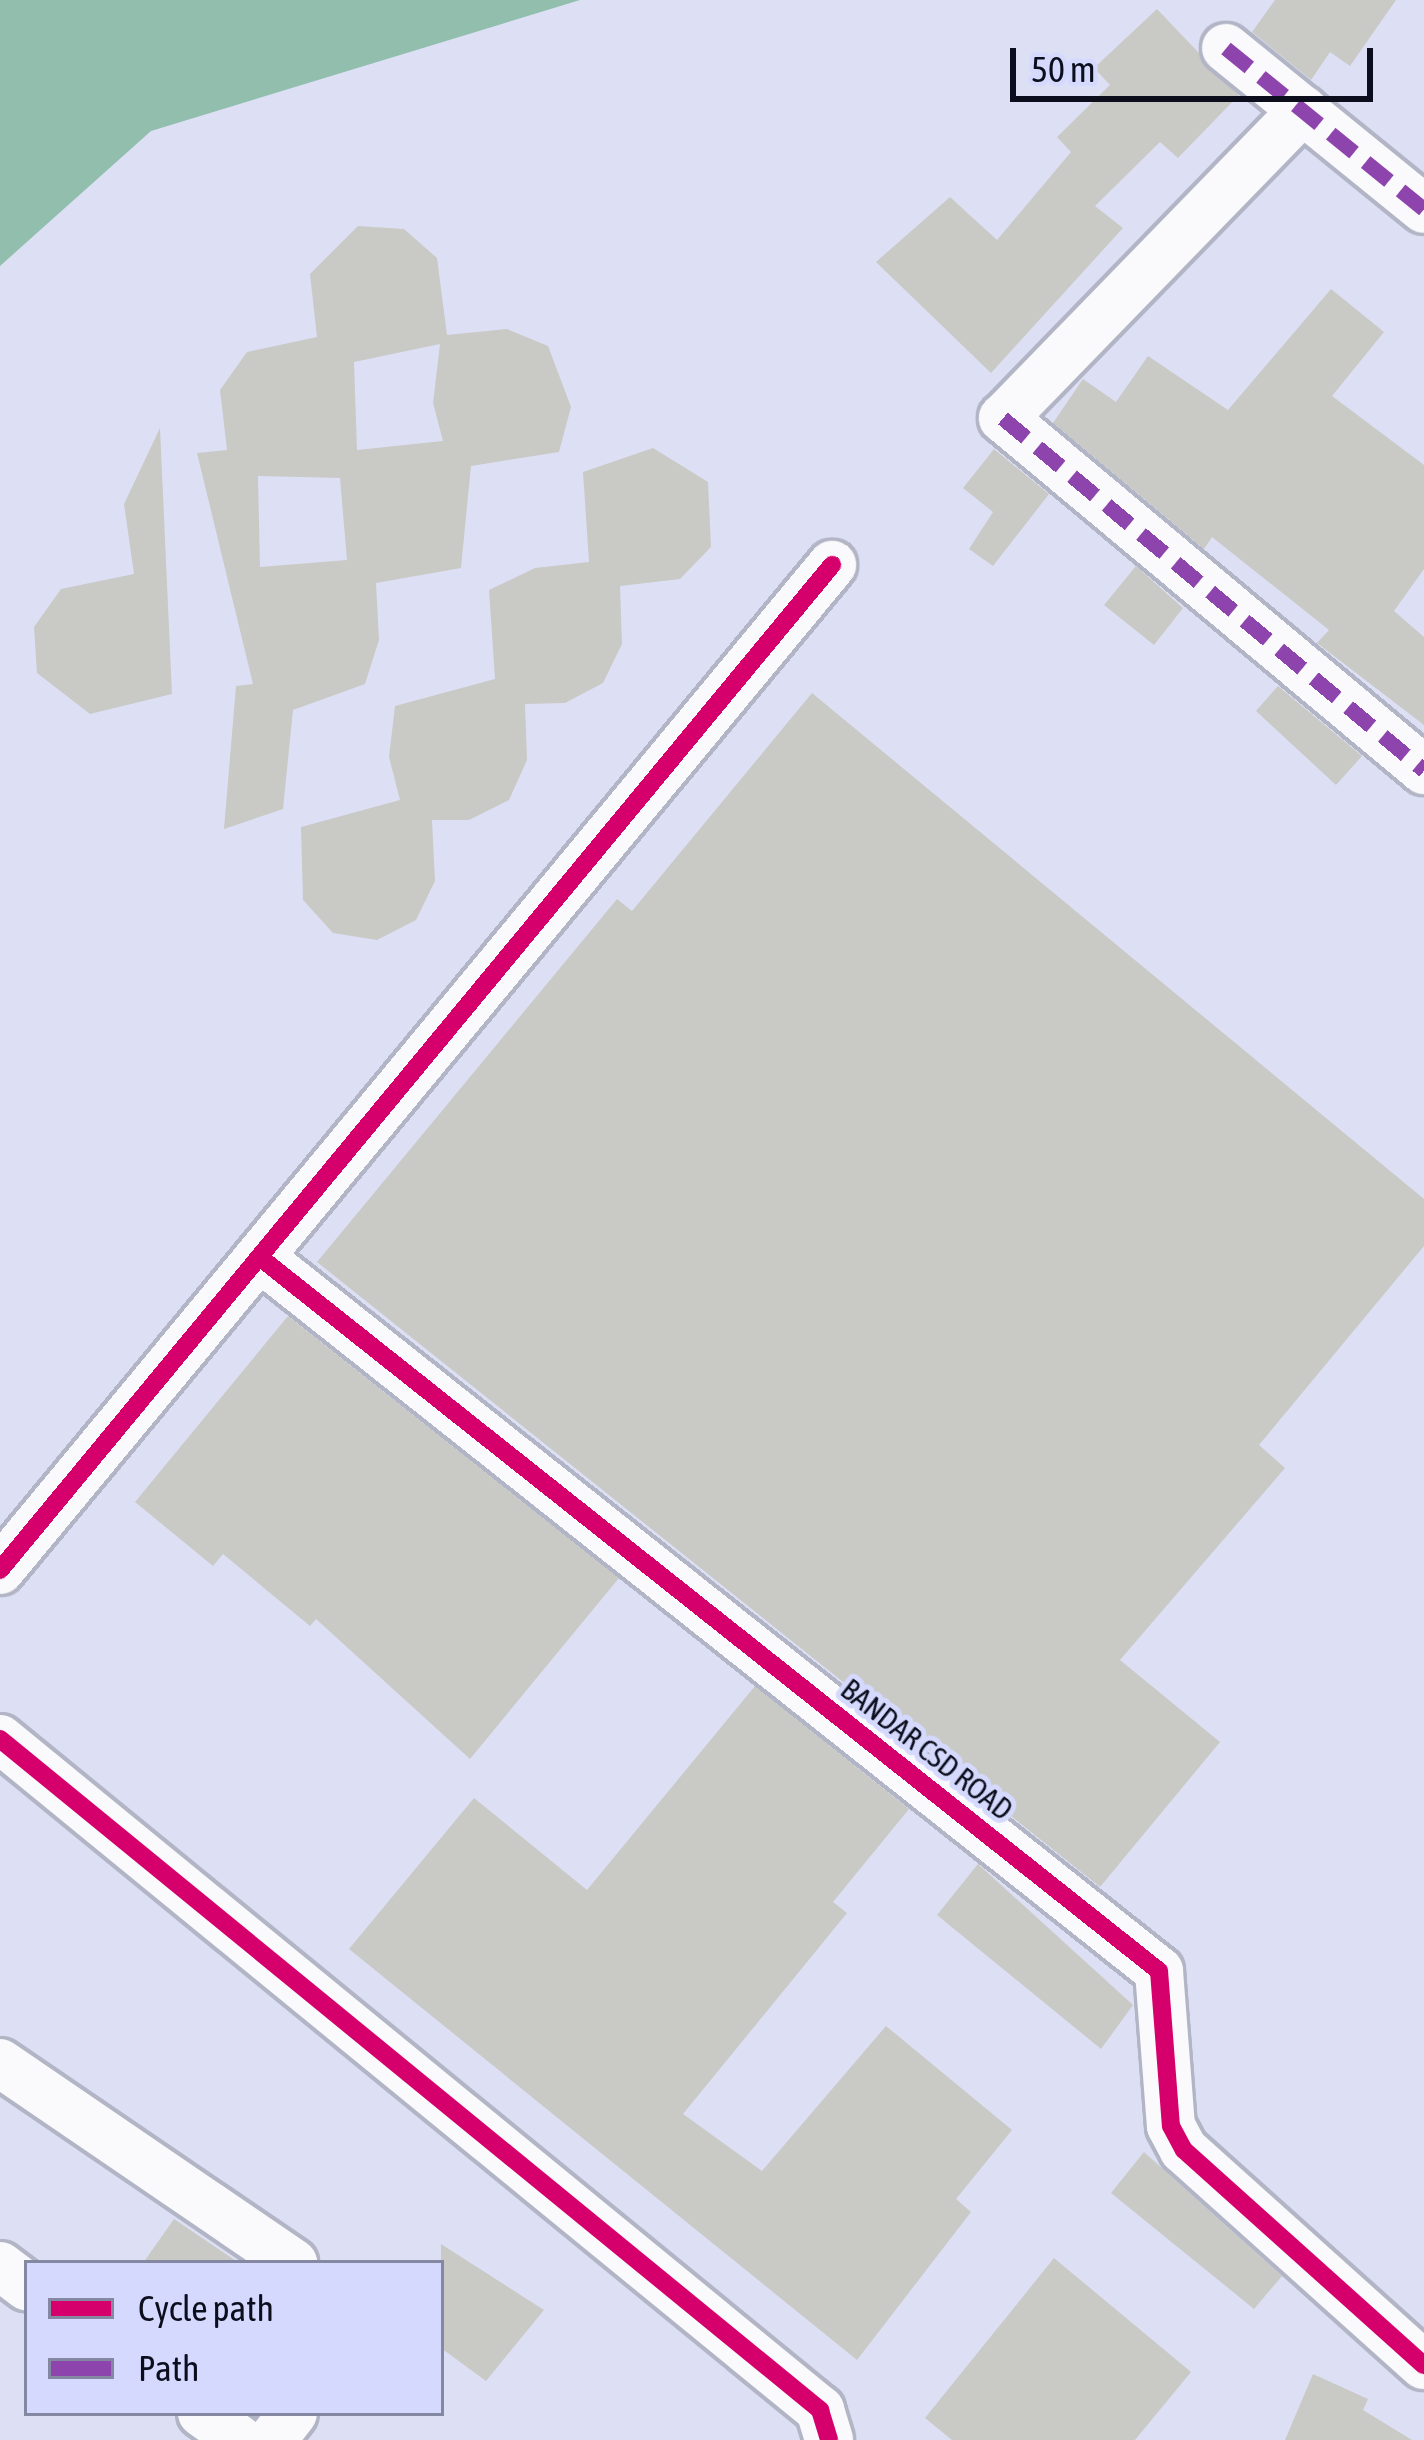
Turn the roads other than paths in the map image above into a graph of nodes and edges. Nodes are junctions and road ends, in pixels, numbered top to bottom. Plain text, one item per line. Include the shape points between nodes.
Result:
1 (1226, 48) dead end
2 (1303, 110) junction
3 (1424, 209) edge
4 (832, 565) dead end
5 (1424, 770) edge
6 (262, 1259) junction
7 (0, 1570) edge
8 (0, 1739) edge
9 (0, 2062) edge
10 (289, 2260) edge
11 (1424, 2365) edge
12 (206, 2416) edge
13 (291, 2416) edge
14 (240, 2440) edge
15 (272, 2440) edge
16 (829, 2440) edge

1 - 2 street
2 - 3 street
2 - 5 street via 1004,418
4 - 6 street
6 - 7 street
6 - 11 street, BANDAR CSD ROAD via 1159,1971 1171,2126 1184,2150
8 - 16 street via 820,2410
9 - 10 street
12 - 14 street
13 - 15 street

